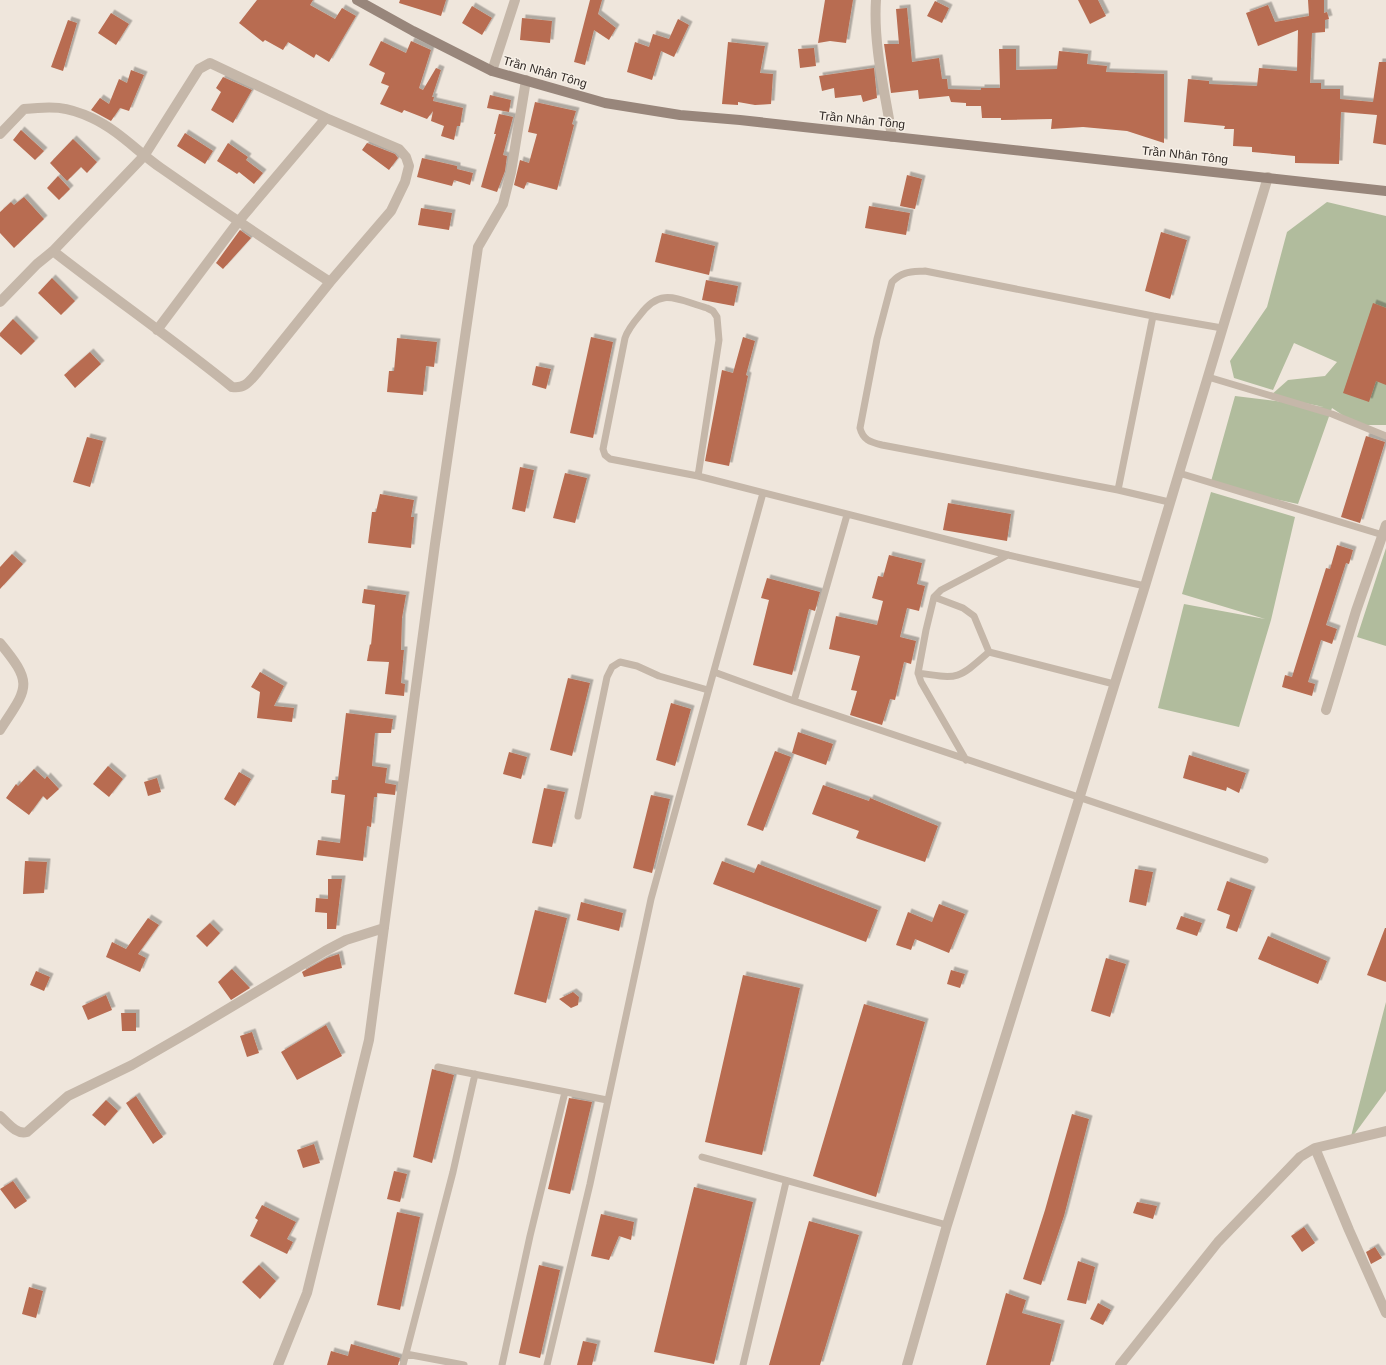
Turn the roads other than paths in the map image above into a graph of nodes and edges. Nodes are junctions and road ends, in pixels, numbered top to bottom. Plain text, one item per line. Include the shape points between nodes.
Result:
1 (357, 0) edge
2 (515, 0) edge
3 (876, 0) edge
4 (492, 71) junction
5 (526, 80) junction
6 (326, 118) junction
7 (0, 134) edge
8 (892, 136) junction
9 (144, 156) junction
10 (1268, 177) junction
11 (1386, 191) edge
12 (238, 222) junction
13 (53, 251) junction
14 (330, 282) junction
15 (0, 302) edge
16 (1153, 316) junction
17 (1222, 328) junction
18 (157, 330) junction
19 (1208, 377) junction
20 (1386, 436) edge
21 (1179, 474) junction
22 (698, 476) junction
23 (1118, 490) junction
24 (763, 493) junction
25 (1169, 502) junction
26 (848, 515) junction
27 (1386, 525) edge
28 (1383, 535) junction
29 (1008, 555) junction
30 (1145, 586) junction
31 (934, 597) junction
32 (0, 643) edge
33 (988, 652) junction
34 (714, 672) junction
35 (918, 673) junction
36 (1114, 684) junction
37 (708, 690) junction
38 (794, 701) junction
39 (1326, 710) dead end
40 (0, 730) edge
41 (966, 760) junction
42 (1079, 797) junction
43 (578, 816) dead end
44 (1266, 860) dead end
45 (384, 928) junction
46 (438, 1066) dead end
47 (475, 1074) junction
48 (565, 1092) junction
49 (607, 1100) junction
50 (0, 1116) edge
51 (1386, 1131) edge
52 (1315, 1148) junction
53 (702, 1157) dead end
54 (786, 1182) junction
55 (947, 1225) junction
56 (1386, 1313) edge
57 (406, 1354) junction
58 (278, 1365) edge
59 (404, 1365) edge
60 (464, 1365) edge
61 (502, 1365) edge
62 (547, 1365) edge
63 (743, 1365) edge
64 (907, 1365) edge
65 (1120, 1365) edge

1 - 4 street, Trần Nhân Tông
2 - 4 street
3 - 8 street via 875,14 881,69
4 - 5 street, Trần Nhân Tông
5 - 8 street, Trần Nhân Tông via 605,103 680,115
5 - 45 street via 511,172 503,204 490,222 478,247 434,544
6 - 9 street via 210,63 199,69
6 - 12 street
6 - 14 street via 399,150 406,157 408,166 391,211
7 - 9 street via 24,109 54,106 93,119 126,140
8 - 10 street, Trần Nhân Tông
9 - 12 street
9 - 13 street
10 - 11 street, Trần Nhân Tông
10 - 17 street
12 - 14 street
12 - 18 street
13 - 15 street
13 - 18 street
14 - 18 street via 256,374 239,388 232,387
16 - 17 lane
16 - 23 lane
16 - 23 lane via 924,271 906,272 892,282 877,339 860,428 862,436 867,441
17 - 19 street
19 - 20 lane via 1332,414
19 - 21 street
21 - 25 street
21 - 28 lane
22 - 22 lane via 610,459 603,449 628,331 647,305 655,299 667,297 701,306 713,311 717,317 719,340
22 - 24 lane
23 - 25 lane
24 - 26 lane
24 - 34 lane
25 - 30 street
26 - 29 lane
26 - 38 lane
27 - 28 street
28 - 39 street via 1356,611
29 - 30 lane
29 - 31 lane via 941,590
30 - 36 street
31 - 33 lane via 963,608 974,616
31 - 35 lane
32 - 40 street via 20,670 24,682 22,696
33 - 35 lane via 967,672 956,677
33 - 36 lane
34 - 37 lane
34 - 38 lane
35 - 41 lane
36 - 42 street
37 - 43 lane via 659,676 637,666 620,662 612,667 607,677
37 - 49 lane via 651,899
38 - 41 lane
41 - 42 lane
42 - 44 lane
42 - 55 street
45 - 50 street via 355,937 325,951 132,1065 68,1096 27,1132 17,1131
45 - 58 street via 369,1040 362,1071 307,1293
46 - 47 lane
47 - 48 lane
47 - 57 lane via 453,1172
48 - 49 lane
48 - 61 lane
49 - 62 lane
51 - 52 street
52 - 56 street
52 - 65 street via 1300,1157 1218,1242
53 - 54 lane
54 - 55 lane
54 - 63 lane
55 - 64 street
57 - 59 lane
57 - 60 lane

